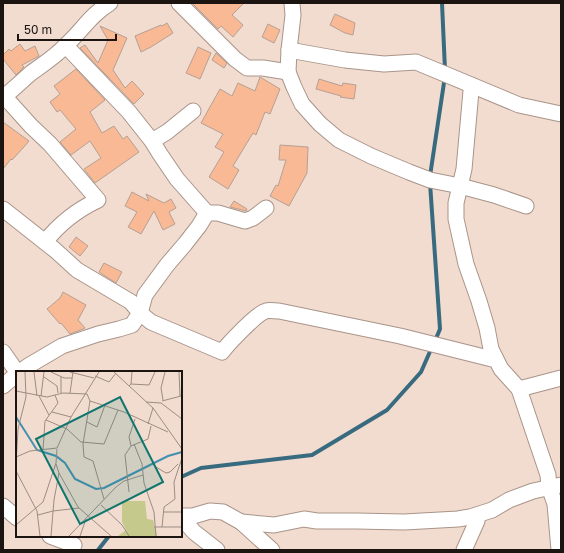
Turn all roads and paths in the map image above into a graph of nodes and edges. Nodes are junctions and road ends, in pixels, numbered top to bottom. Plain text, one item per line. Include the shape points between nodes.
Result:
1 (110, 3) edge
2 (179, 3) edge
3 (292, 3) edge
4 (66, 46) junction
5 (289, 50) junction
6 (288, 72) junction
7 (474, 86) junction
8 (4, 97) edge
9 (193, 111) dead end
10 (561, 114) edge
11 (152, 141) junction
12 (460, 186) junction
13 (526, 206) dead end
14 (266, 208) dead end
15 (3, 209) edge
16 (207, 212) junction
17 (45, 242) junction
18 (140, 313) junction
19 (3, 352) edge
20 (496, 360) junction
21 (17, 371) edge
22 (21, 371) edge
23 (16, 375) edge
24 (561, 378) edge
25 (3, 386) edge
26 (519, 389) junction
27 (555, 486) edge
28 (3, 506) edge
29 (558, 506) edge
30 (477, 515) junction
31 (16, 517) edge
32 (182, 517) edge
33 (182, 518) edge
34 (241, 522) junction
35 (53, 537) edge
36 (75, 544) edge
37 (217, 550) edge
38 (272, 550) edge
39 (464, 550) edge
40 (559, 550) edge

1 - 4 street via 90,18
2 - 6 street via 247,68
3 - 5 street via 294,15
4 - 8 street
4 - 11 street via 110,90
5 - 6 street
5 - 7 street via 384,64 416,62
6 - 12 street via 302,104 339,140 430,180
7 - 10 street via 519,105
7 - 12 street via 471,91 464,169
8 - 17 street via 50,144 98,200 56,228
9 - 11 street
11 - 16 street via 177,179
12 - 13 street
12 - 20 street via 456,219 466,264
14 - 16 street via 245,221
15 - 17 street
16 - 18 street via 145,295
17 - 18 street via 77,270 131,302
18 - 20 street via 152,322 222,352 255,318 266,311 279,311 400,336
18 - 22 street via 132,325 62,346
19 - 21 street
20 - 26 street
23 - 25 street
24 - 26 street
26 - 27 street via 548,475
27 - 29 street
27 - 30 street via 508,500 492,510
28 - 31 street
29 - 40 street
30 - 34 street via 458,519 404,522 304,519 274,525
30 - 39 street via 477,521
32 - 34 street via 210,511 223,512
33 - 37 street via 194,532
34 - 38 street
35 - 36 street

